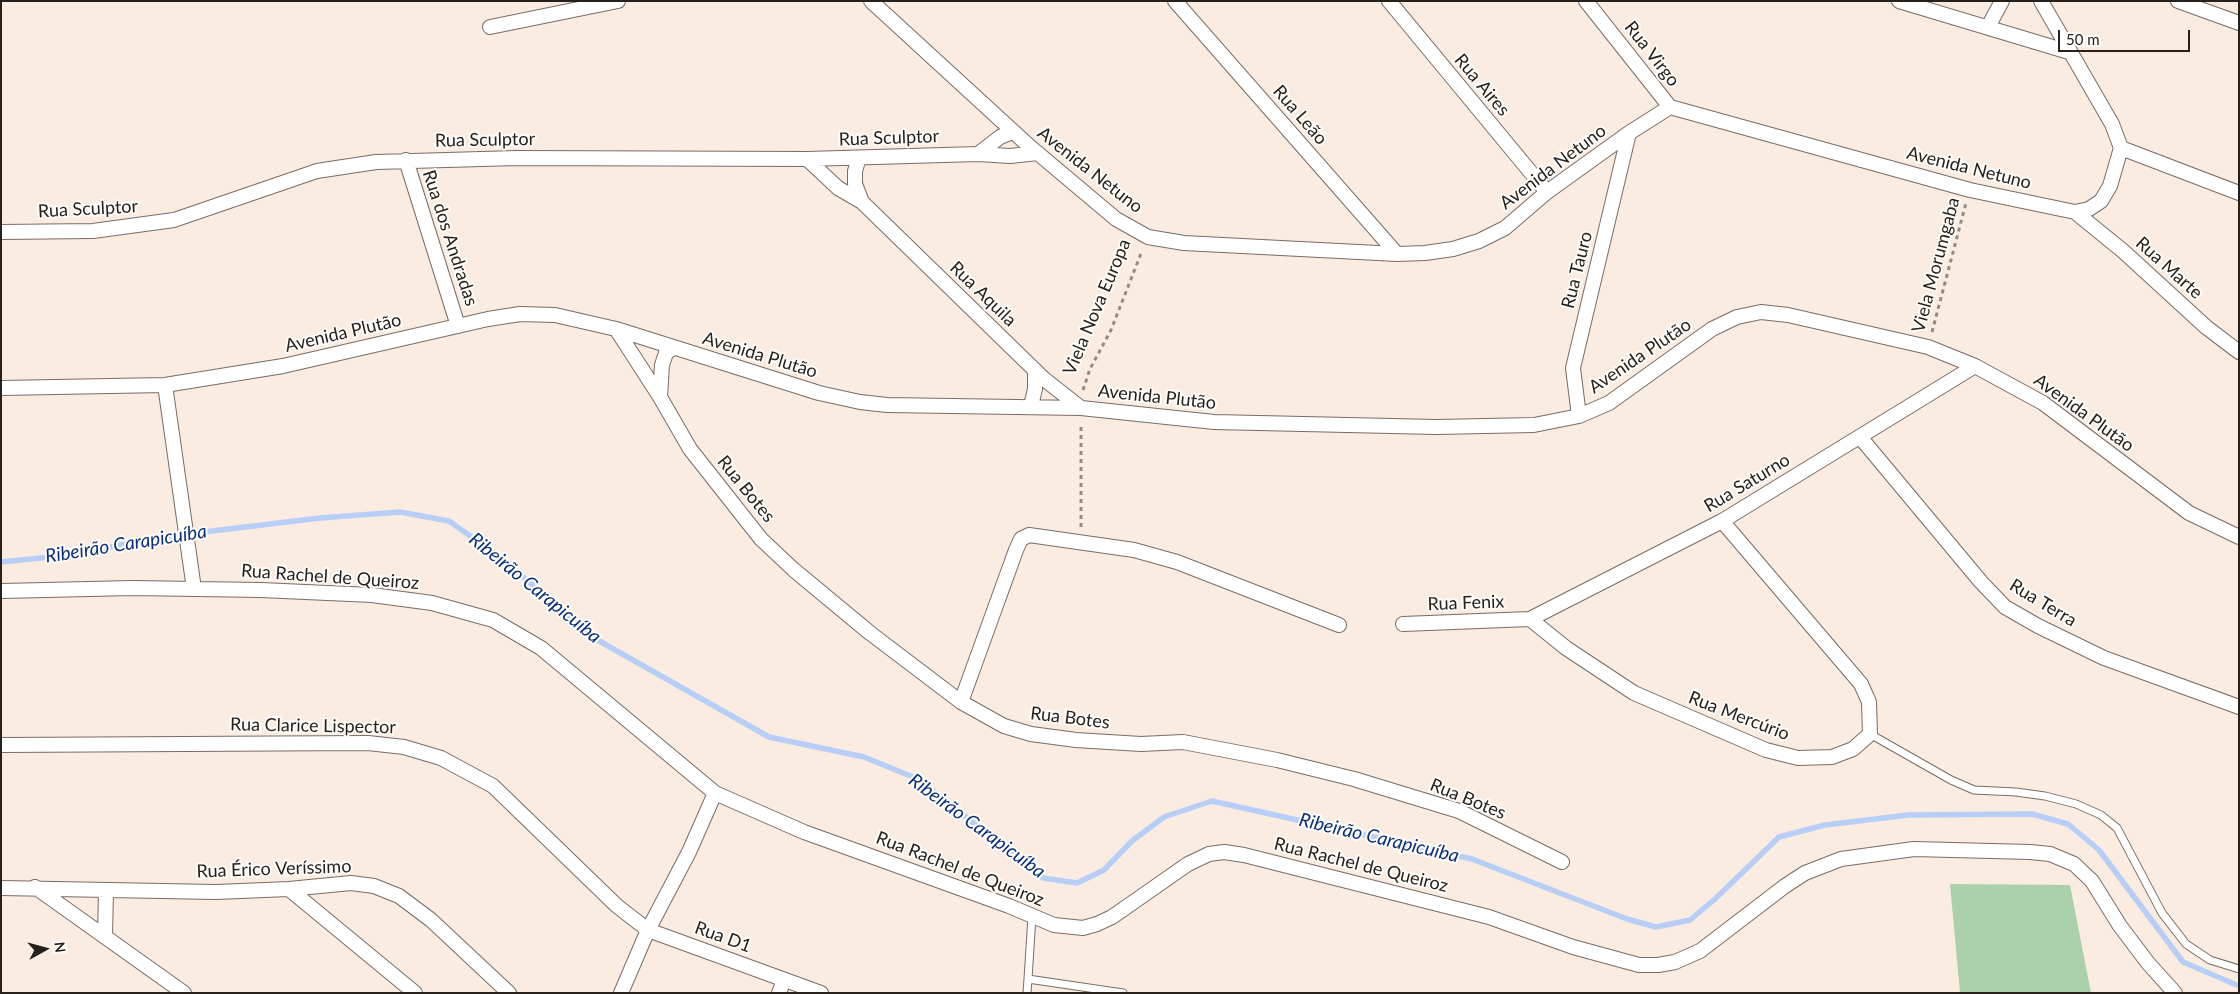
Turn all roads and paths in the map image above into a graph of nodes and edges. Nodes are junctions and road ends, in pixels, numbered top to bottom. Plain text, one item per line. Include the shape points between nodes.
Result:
1 (618, 1) edge
2 (871, 1) edge
3 (1175, 1) edge
4 (1389, 1) edge
5 (1586, 1) edge
6 (1899, 1) edge
7 (2002, 1) edge
8 (2042, 1) edge
9 (2178, 1) edge
10 (2239, 22) edge
11 (490, 27) dead end
12 (1988, 27) junction
13 (2070, 52) junction
14 (1670, 107) junction
15 (1012, 132) junction
16 (1629, 133) junction
17 (2121, 148) junction
18 (1038, 153) junction
19 (978, 154) junction
20 (858, 158) junction
21 (406, 160) junction
22 (807, 160) junction
23 (1970, 190) junction
24 (1547, 192) junction
25 (2239, 193) edge
26 (862, 202) junction
27 (2076, 212) junction
28 (1, 232) edge
29 (1148, 237) junction
30 (1397, 254) junction
31 (458, 326) junction
32 (616, 329) junction
33 (1928, 347) junction
34 (673, 348) junction
35 (2239, 352) edge
36 (1975, 366) junction
37 (1035, 370) junction
38 (165, 385) junction
39 (1, 388) edge
40 (660, 397) junction
41 (1031, 406) junction
42 (1081, 408) junction
43 (1579, 416) junction
44 (1860, 437) junction
45 (1722, 521) junction
46 (2239, 537) edge
47 (1081, 542) junction
48 (194, 589) junction
49 (1, 591) edge
50 (1530, 620) junction
51 (1403, 624) dead end
52 (1339, 625) dead end
53 (961, 702) junction
54 (2239, 707) edge
55 (1870, 734) junction
56 (1, 745) edge
57 (715, 793) junction
58 (1562, 862) dead end
59 (35, 887) junction
60 (1, 888) edge
61 (288, 889) junction
62 (106, 890) junction
63 (1032, 916) junction
64 (648, 930) junction
65 (105, 937) junction
66 (2239, 969) edge
67 (1028, 979) junction
68 (782, 987) edge
69 (184, 993) edge
70 (415, 993) edge
71 (509, 993) edge
72 (621, 993) edge
73 (821, 993) edge
74 (1027, 993) edge
75 (1123, 993) edge
76 (2175, 993) edge

1 - 11 street
2 - 15 street, Avenida Netuno
3 - 30 street, Rua Leão
4 - 24 street, Rua Aires
5 - 14 street, Rua Virgo
6 - 12 street
7 - 12 street
8 - 13 street
9 - 10 street
12 - 13 street
13 - 17 street via 2112,124
14 - 16 street, Avenida Netuno
14 - 23 street, Avenida Netuno
15 - 18 street, Avenida Netuno
15 - 19 street
16 - 24 street, Avenida Netuno
16 - 43 street, Rua Tauro via 1572,368
17 - 25 street
17 - 27 street via 2110,186 2101,201
18 - 19 street, Rua Sculptor via 1010,156
18 - 29 street, Avenida Netuno via 1116,219
19 - 20 street, Rua Sculptor
20 - 22 street, Rua Sculptor
20 - 26 street, Rua Aquila via 855,184
21 - 22 street, Rua Sculptor
21 - 28 street, Rua Sculptor via 317,171 174,220 93,231
21 - 31 street, Rua dos Andradas
22 - 26 street, Rua Aquila via 838,188
23 - 27 street, Avenida Netuno
23 - 33 path, Viela Morumgaba
24 - 30 street, Avenida Netuno via 1505,228 1479,241 1425,253
26 - 37 street, Rua Aquila
27 - 35 street, Rua Marte
29 - 30 street, Avenida Netuno via 1184,243
29 - 42 path, Viela Nova Europa via 1111,330 1083,388
31 - 32 street, Avenida Plutão via 520,314 555,315
31 - 38 street, Avenida Plutão via 283,366
32 - 34 street, Avenida Plutão
32 - 40 street, Rua Botes
33 - 36 street, Avenida Plutão
33 - 43 street, Avenida Plutão via 1788,315 1761,312 1737,317 1712,329 1609,402
34 - 40 street via 666,353 662,365
34 - 41 street, Avenida Plutão via 860,402
36 - 44 street, Rua Saturno
36 - 46 street, Avenida Plutão via 2042,403 2189,513
37 - 41 street
37 - 42 street, Rua Aquila
38 - 39 street, Avenida Plutão
38 - 48 street
40 - 53 street, Rua Botes via 690,449 761,539 870,634
41 - 42 street, Avenida Plutão
42 - 43 street, Avenida Plutão via 1214,422 1436,427 1534,425
42 - 47 path, Viela Nova Europa
44 - 45 street, Rua Saturno
44 - 54 street, Rua Terra via 2005,607 2104,658
45 - 50 street, Rua Saturno
45 - 55 street via 1861,684 1869,702
47 - 52 street via 1134,550 1177,562
47 - 53 street via 1028,535 1021,539
48 - 49 street, Rua Rachel de Queiroz
48 - 57 street, Rua Rachel de Queiroz via 372,595 432,603 493,620 541,648
50 - 51 street, Rua Fenix
50 - 55 street, Rua Mercúrio via 1634,693 1766,750 1798,758 1832,757 1853,749
53 - 58 street, Rua Botes via 1004,726 1031,734 1141,744 1183,742 1354,779 1459,811
55 - 66 lane via 1974,790 2045,796 2101,814 2117,828 2162,913 2186,944 2210,960
56 - 64 street, Rua Clarice Lispector via 368,742 404,746 441,758 493,786 617,906
57 - 63 street, Rua Rachel de Queiroz via 804,832
57 - 64 street via 689,852
59 - 60 street, Rua Érico Veríssimo
59 - 62 street, Rua Érico Veríssimo
59 - 65 street
61 - 62 street, Rua Érico Veríssimo via 216,892
61 - 70 street
61 - 71 street, Rua Érico Veríssimo via 351,883 374,886 399,896 431,920
62 - 65 street
63 - 67 lane
63 - 76 street, Rua Rachel de Queiroz via 1054,925 1083,928 1097,924 1188,864 1209,854 1224,852 1489,917 1573,947 1639,964 1658,965 1700,951 1804,873 1841,858 1914,849 2030,852 2050,854 2074,864 2092,881 2120,926
64 - 68 street, Rua D1
64 - 72 street
65 - 69 street
67 - 74 lane
67 - 75 lane
68 - 73 street, Rua D1

